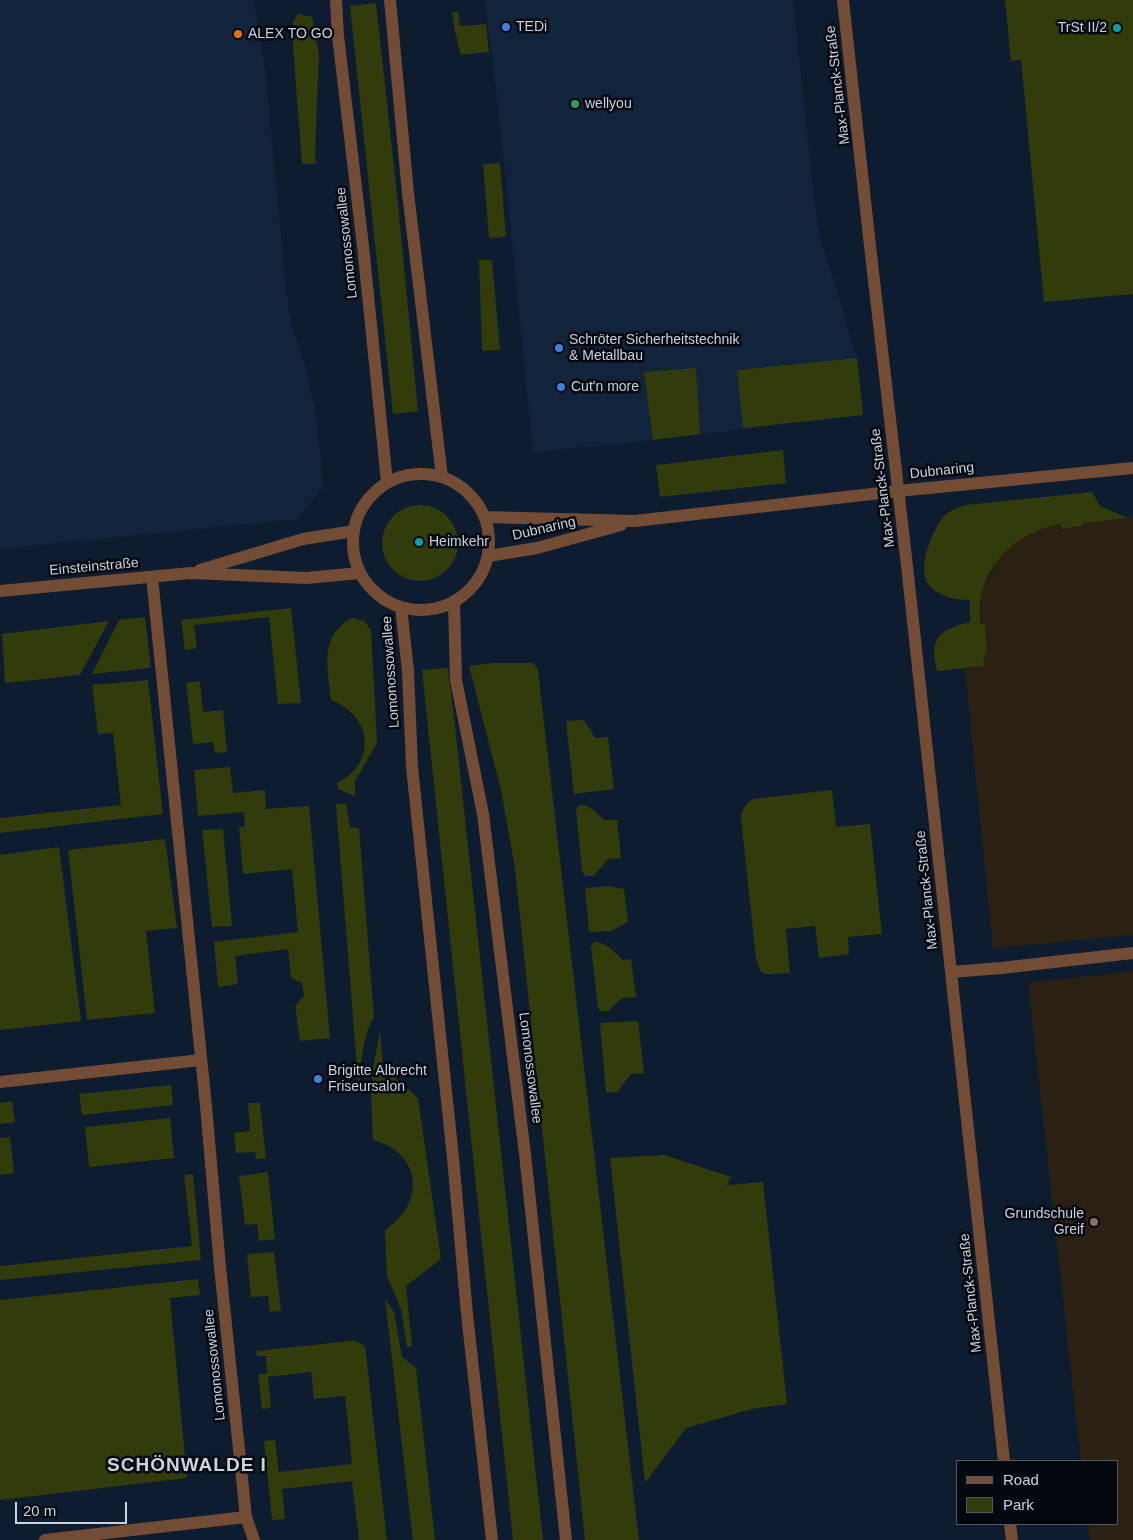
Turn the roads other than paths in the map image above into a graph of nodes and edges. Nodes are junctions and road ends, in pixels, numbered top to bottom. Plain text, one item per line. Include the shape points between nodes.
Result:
1 (336, 0) edge
2 (390, 0) edge
3 (843, 0) edge
4 (1133, 468) edge
5 (442, 477) junction
6 (387, 482) junction
7 (898, 490) junction
8 (485, 518) junction
9 (635, 521) junction
10 (354, 531) junction
11 (488, 556) junction
12 (360, 572) junction
13 (190, 573) junction
14 (152, 577) junction
15 (0, 591) edge
16 (454, 601) junction
17 (401, 607) junction
18 (1133, 953) edge
19 (951, 972) junction
20 (201, 1060) junction
21 (0, 1082) edge
22 (1004, 1460) edge
23 (246, 1517) junction
24 (1010, 1525) edge
25 (45, 1540) edge
26 (254, 1540) edge
27 (492, 1540) edge
28 (566, 1540) edge
29 (1012, 1540) edge

1 - 6 street, Lomonossowallee
2 - 5 street via 408,193
3 - 7 street, Max-Planck-Straße
4 - 7 street, Dubnaring
5 - 6 street, Lomonossowallee via 424,474
5 - 8 street, Lomonossowallee via 460,486 475,500
6 - 10 street, Lomonossowallee via 370,496 359,514
7 - 9 street, Dubnaring
7 - 19 street, Max-Planck-Straße
8 - 9 street, Dubnaring
8 - 11 street, Lomonossowallee
9 - 11 street, Dubnaring via 537,548
10 - 12 street, Lomonossowallee
10 - 13 street, Einsteinstraße via 303,539
11 - 16 street, Lomonossowallee via 470,590
12 - 13 street, Einsteinstraße via 306,578
12 - 17 street, Lomonossowallee via 370,588 384,600
13 - 14 street, Einsteinstraße
14 - 15 street, Einsteinstraße
14 - 20 street, Lomonossowallee
16 - 17 street, Lomonossowallee via 437,608
16 - 28 street, Lomonossowallee via 455,667 485,834 526,1154
17 - 27 street, Lomonossowallee via 414,786
18 - 19 street
19 - 22 street, Max-Planck-Straße
20 - 21 street
20 - 23 street, Lomonossowallee
23 - 25 street
23 - 26 street, Lomonossowallee
24 - 29 street

